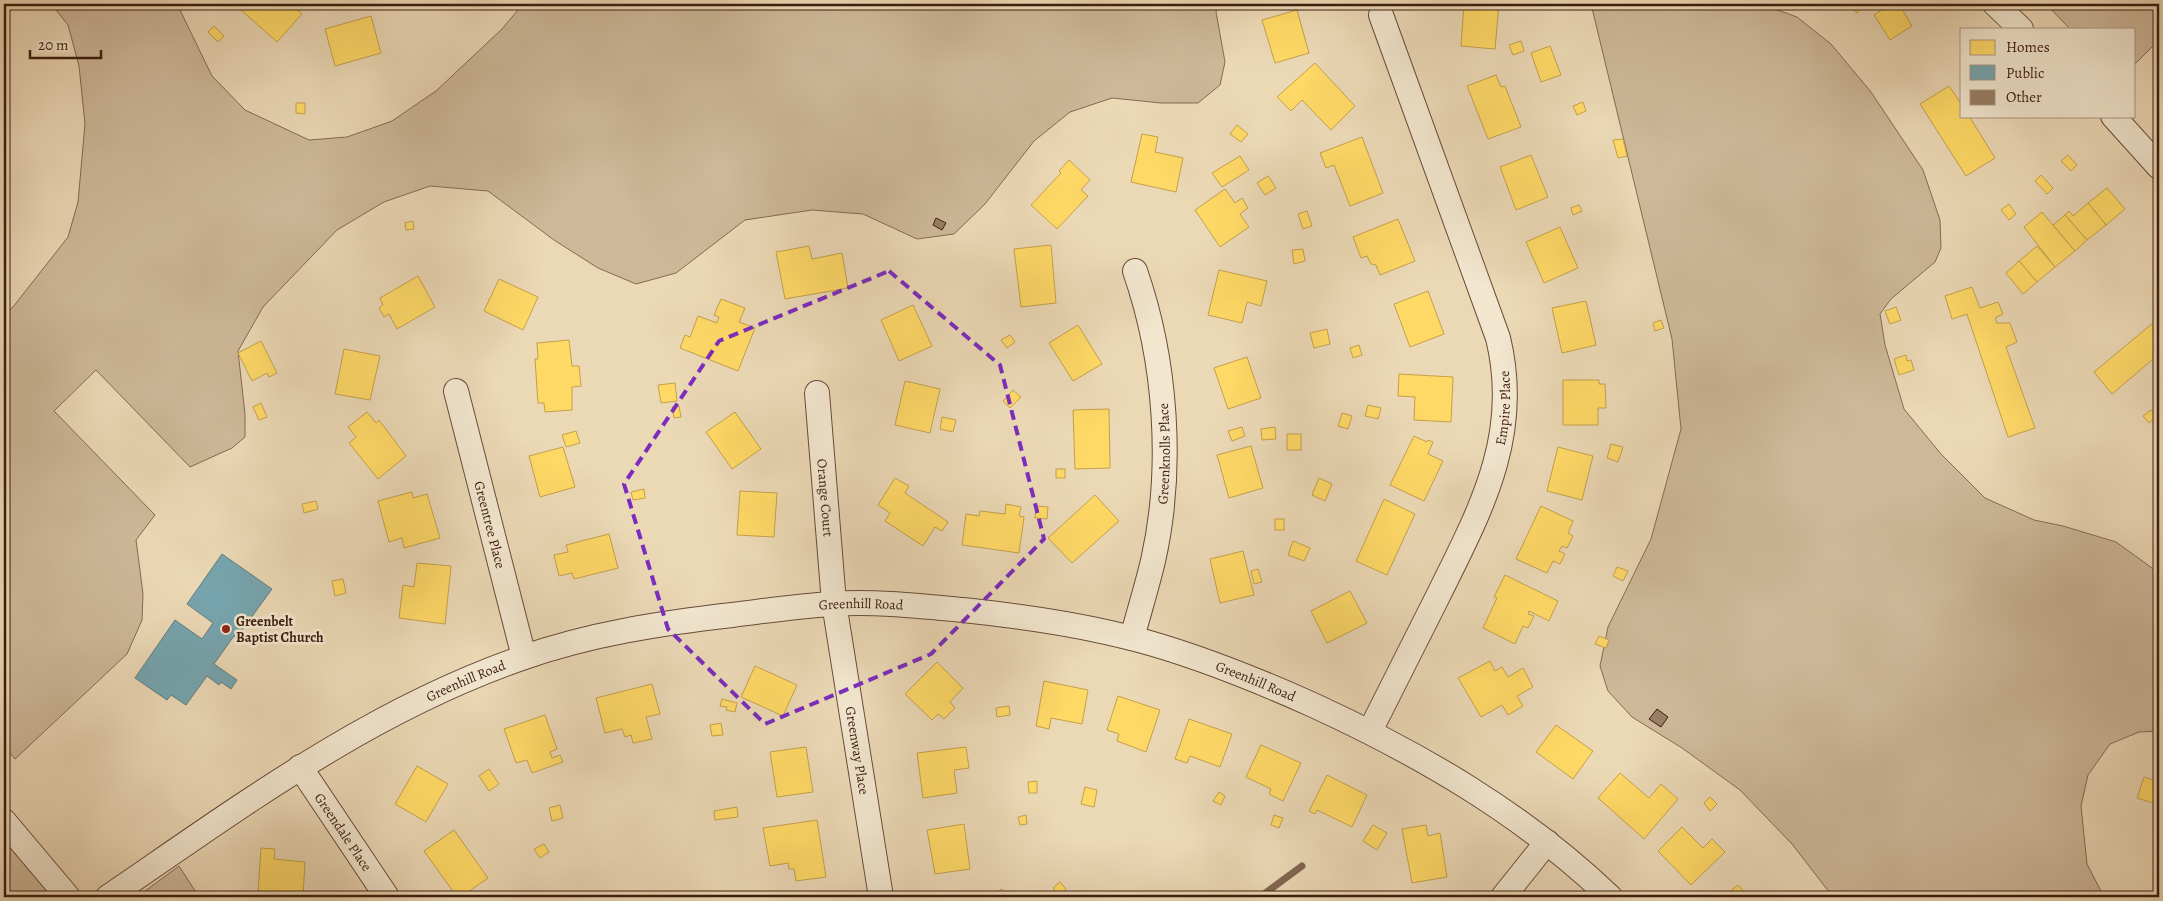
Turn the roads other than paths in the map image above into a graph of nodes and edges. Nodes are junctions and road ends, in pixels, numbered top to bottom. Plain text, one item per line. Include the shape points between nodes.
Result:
1 (1994, 4) edge
2 (1381, 15) dead end
3 (2020, 28) edge
4 (2115, 118) edge
5 (2159, 166) edge
6 (1135, 271) dead end
7 (456, 391) dead end
8 (817, 393) dead end
9 (834, 603) junction
10 (1132, 638) junction
11 (524, 657) junction
12 (1370, 731) junction
13 (300, 766) junction
14 (4, 821) edge
15 (1547, 842) junction
16 (68, 897) edge
17 (108, 897) edge
18 (387, 897) edge
19 (881, 897) edge
20 (1503, 897) edge
21 (1610, 897) edge

1 - 3 street
2 - 12 street, Empire Place via 1498,338 1505,392 1500,448 1479,513
4 - 5 street
6 - 10 street, Greenknolls Place via 1155,351 1164,454 1154,559
7 - 11 street, Greentree Place
8 - 9 street, Orange Court
9 - 10 street, Greenhill Road via 919,606 1000,614
9 - 11 street, Greenhill Road via 630,629
9 - 19 street, Greenway Place
10 - 12 street, Greenhill Road via 1262,682
11 - 13 street, Greenhill Road via 426,698
12 - 15 street, Greenhill Road via 1463,783
13 - 17 street, Greenhill Road
13 - 18 street, Greendale Place
14 - 16 street
15 - 20 street
15 - 21 street, Greenhill Road

